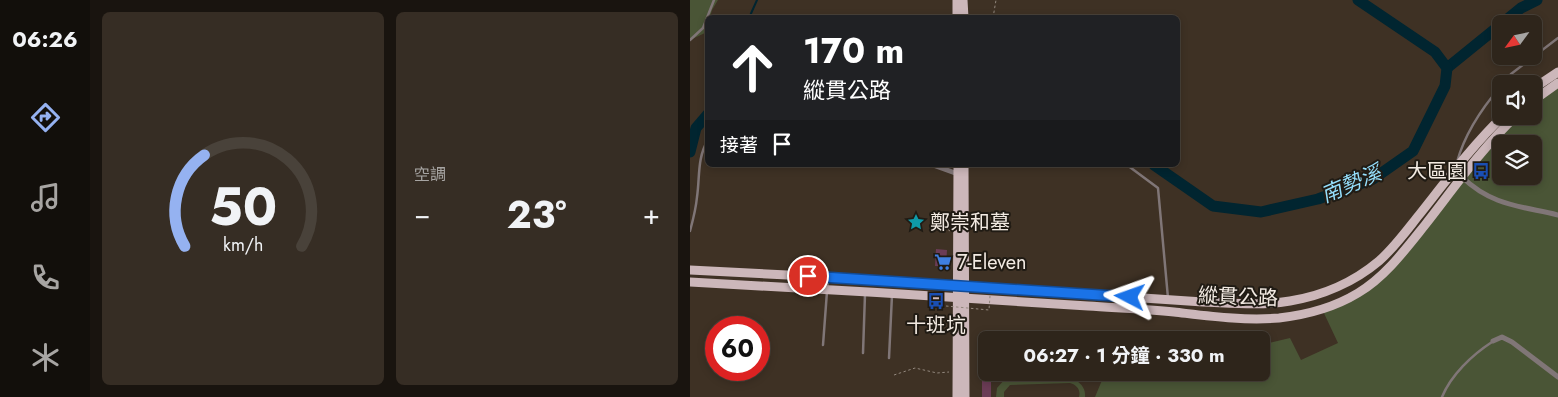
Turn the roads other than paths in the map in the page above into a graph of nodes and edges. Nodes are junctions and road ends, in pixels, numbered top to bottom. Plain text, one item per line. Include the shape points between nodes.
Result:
1 (714, 0) edge
2 (957, 0) edge
3 (963, 0) edge
4 (708, 15) edge
5 (957, 15) edge
6 (964, 15) edge
7 (705, 23) edge
8 (1558, 38) edge
9 (690, 40) edge
10 (1558, 72) edge
11 (1511, 75) edge
12 (1542, 83) edge
13 (1558, 83) edge
14 (1542, 94) edge
15 (1492, 98) edge
16 (1495, 125) edge
17 (1507, 125) edge
18 (705, 145) edge
19 (943, 167) edge
20 (964, 167) edge
21 (1130, 167) edge
22 (958, 170) edge
23 (1455, 170) junction
24 (1462, 177) junction
25 (962, 197) junction
26 (1558, 215) edge
27 (961, 223) junction
28 (690, 231) edge
29 (690, 270) edge
30 (828, 276) junction
31 (690, 282) edge
32 (961, 285) junction
33 (827, 290) junction
34 (865, 292) junction
35 (892, 294) junction
36 (961, 297) junction
37 (1168, 300) junction
38 (1169, 312) junction
39 (1493, 341) joint
40 (823, 345) dead end
41 (863, 353) dead end
42 (889, 358) dead end
43 (1558, 377) edge
44 (957, 397) edge
45 (965, 397) edge
46 (1442, 397) edge

1 - 4 lane
2 - 5 main road
3 - 6 main road
7 - 9 lane
8 - 11 lane
10 - 12 main road
13 - 14 main road
15 - 23 lane via 1464,141
16 - 23 main road, 縱貫公路
17 - 24 main road, 縱貫公路
18 - 28 lane via 699,162 698,196
19 - 22 street
20 - 25 main road
21 - 37 lane via 1158,188
22 - 25 main road
23 - 24 lane
23 - 37 main road, 縱貫公路 via 1379,261 1343,284 1317,294 1273,303
24 - 26 street via 1484,194 1505,204
24 - 38 main road, 縱貫公路 via 1406,249 1359,293 1320,309 1280,318 1246,319
25 - 27 main road
27 - 32 main road
27 - 32 main road via 958,234
29 - 30 main road, 縱貫公路
30 - 32 main road, 縱貫公路
30 - 33 lane
31 - 33 main road, 縱貫公路
32 - 36 main road
32 - 37 main road, 縱貫公路
33 - 34 main road, 縱貫公路
33 - 40 lane
34 - 35 main road, 縱貫公路
34 - 41 lane
35 - 36 main road, 縱貫公路
35 - 42 lane
36 - 38 main road, 縱貫公路
36 - 44 main road
36 - 45 main road
37 - 38 lane
39 - 43 street via 1502,337 1512,342
39 - 46 lane via 1478,351 1445,389

